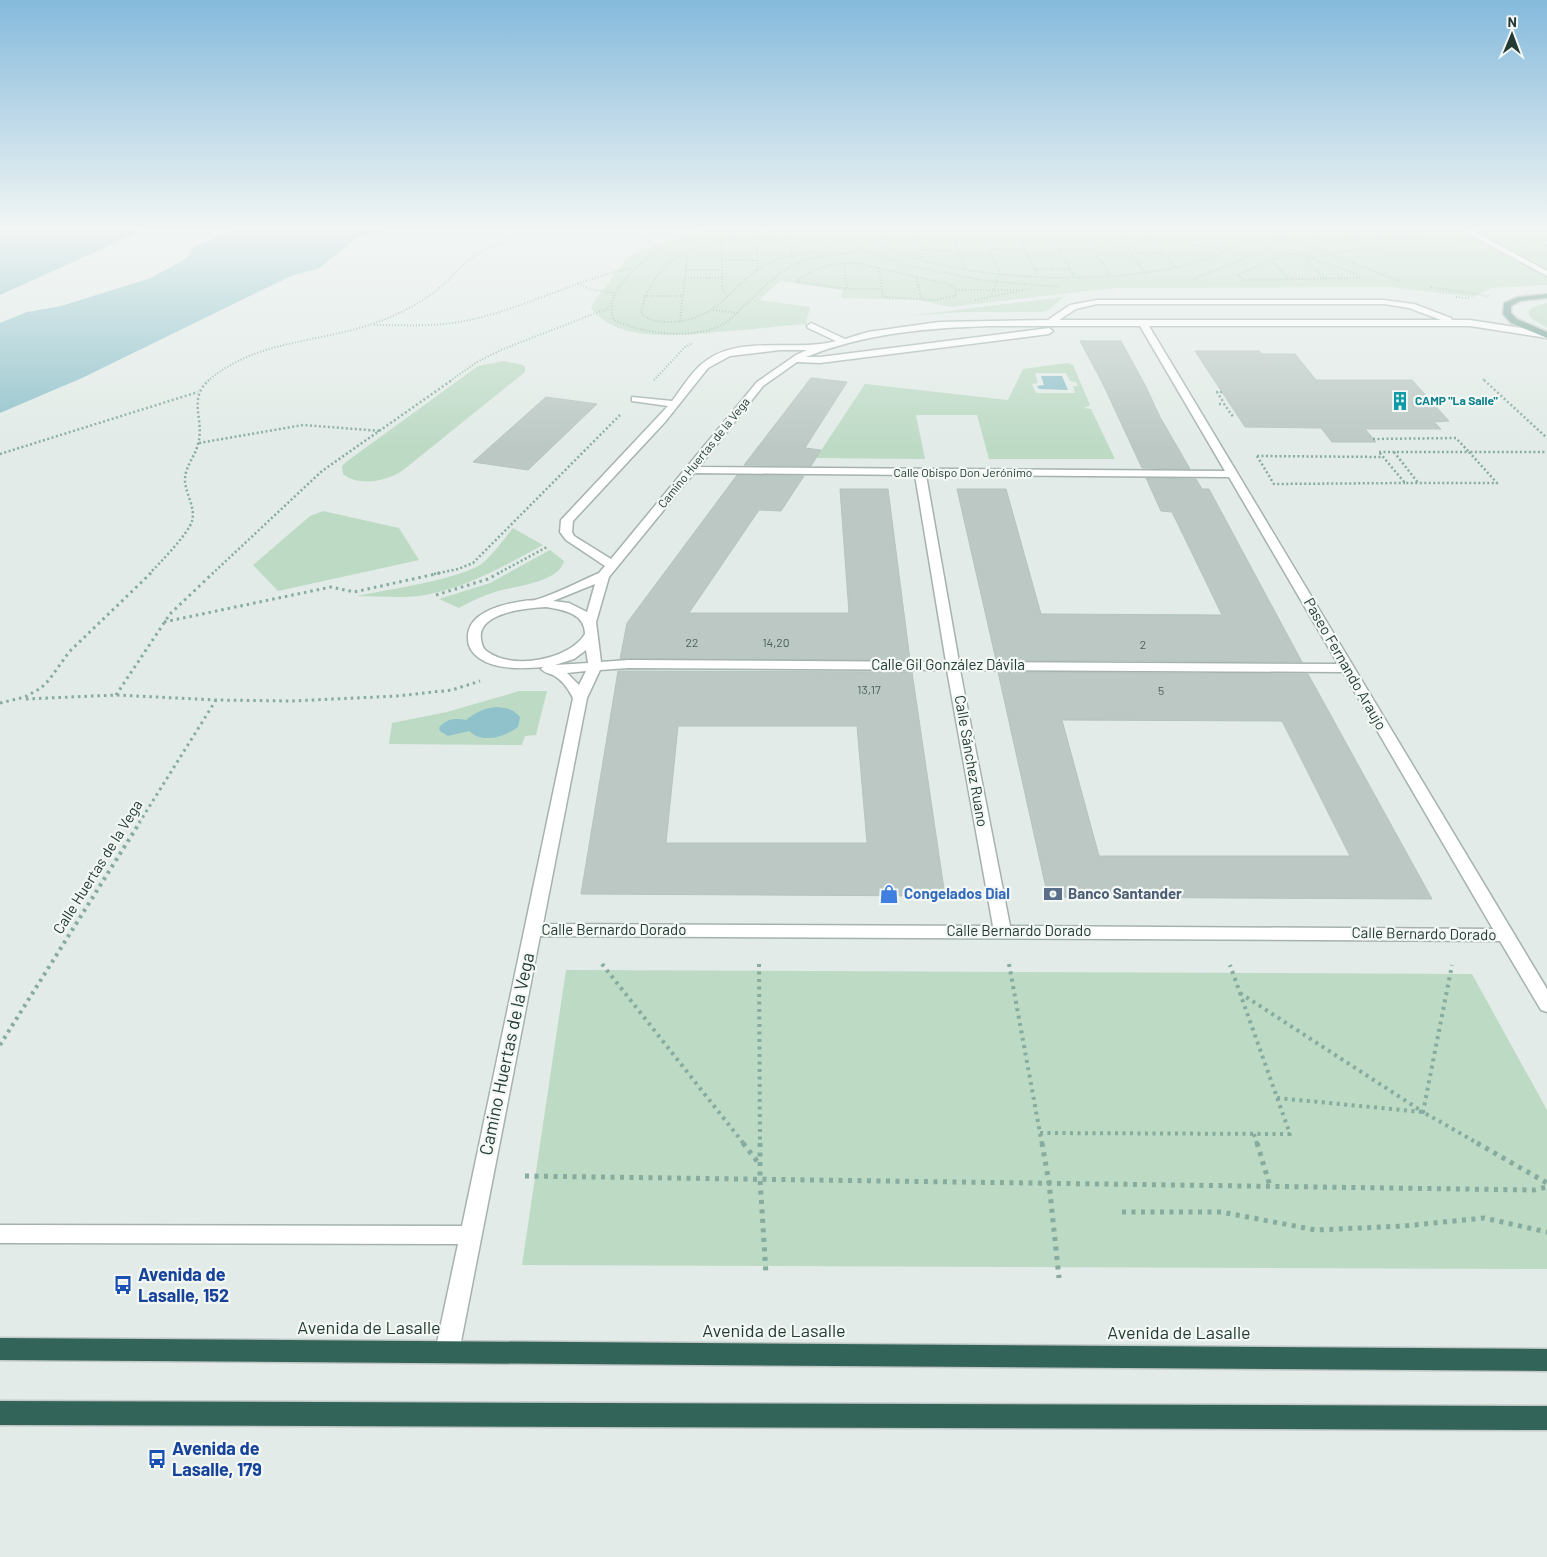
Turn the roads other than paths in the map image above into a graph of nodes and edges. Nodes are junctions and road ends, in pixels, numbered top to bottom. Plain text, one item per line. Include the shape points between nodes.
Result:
1 (1094, 303) edge
2 (1388, 303) edge
3 (1512, 303) edge
4 (1500, 316) junction
5 (1050, 323) junction
6 (1068, 323) junction
7 (1457, 323) junction
8 (1470, 323) junction
9 (1144, 324) junction
10 (811, 326) dead end
11 (1547, 335) edge
12 (843, 341) junction
13 (821, 348) junction
14 (795, 360) junction
15 (636, 399) dead end
16 (675, 404) junction
17 (691, 470) junction
18 (920, 472) junction
19 (1234, 474) junction
20 (611, 565) junction
21 (603, 576) junction
22 (538, 603) junction
23 (591, 629) junction
24 (519, 664) junction
25 (594, 666) junction
26 (953, 666) junction
27 (1348, 668) junction
28 (548, 669) junction
29 (580, 698) junction
30 (533, 930) junction
31 (1002, 931) junction
32 (1506, 935) junction
33 (1547, 1005) edge
34 (0, 1234) edge
35 (470, 1235) junction
36 (0, 1349) edge
37 (447, 1352) junction
38 (1547, 1360) edge
39 (0, 1413) edge
40 (1547, 1418) edge

1 - 5 street via 1072,307
2 - 7 street via 1411,306
3 - 4 main road
4 - 8 street
4 - 11 main road
5 - 6 street
5 - 12 street via 940,325
6 - 9 street
6 - 14 street via 1059,330 820,360
7 - 8 street
7 - 9 street
8 - 11 street
9 - 19 street, Paseo Fernando Araujo
10 - 12 street
12 - 13 street
13 - 14 street, Camino Huertas de la Vega
13 - 16 street via 745,351 718,356
14 - 17 street, Camino Huertas de la Vega via 760,384
15 - 16 street
16 - 20 street via 567,520 566,532 570,538
17 - 18 street, Calle Obispo Don Jerónimo
17 - 20 street, Camino Huertas de la Vega
18 - 19 street, Calle Obispo Don Jerónimo
18 - 26 street, Calle Sánchez Ruano
19 - 27 street, Paseo Fernando Araujo
20 - 21 street, Camino Huertas de la Vega
21 - 22 street
21 - 23 street, Camino Huertas de la Vega
22 - 23 street via 572,608 580,612
22 - 24 street via 502,609 478,626 474,636 476,646 484,655 497,661
23 - 24 street via 581,648 572,654 547,663
23 - 25 street, Camino Huertas de la Vega
24 - 28 street
25 - 26 street, Calle Gil González Dávila
25 - 28 street, Calle Gil González Dávila
25 - 29 street, Camino Huertas de la Vega
26 - 27 street, Calle Gil González Dávila
26 - 31 street, Calle Sánchez Ruano
27 - 32 street, Paseo Fernando Araujo
28 - 29 street via 573,683
29 - 30 street, Camino Huertas de la Vega
30 - 31 street, Calle Bernardo Dorado
30 - 35 street, Camino Huertas de la Vega
31 - 32 street, Calle Bernardo Dorado
32 - 33 street, Paseo Fernando Araujo
34 - 35 street
35 - 37 street, Camino Huertas de la Vega
36 - 37 highway, Avenida de Lasalle
37 - 38 highway, Avenida de Lasalle
39 - 40 highway

